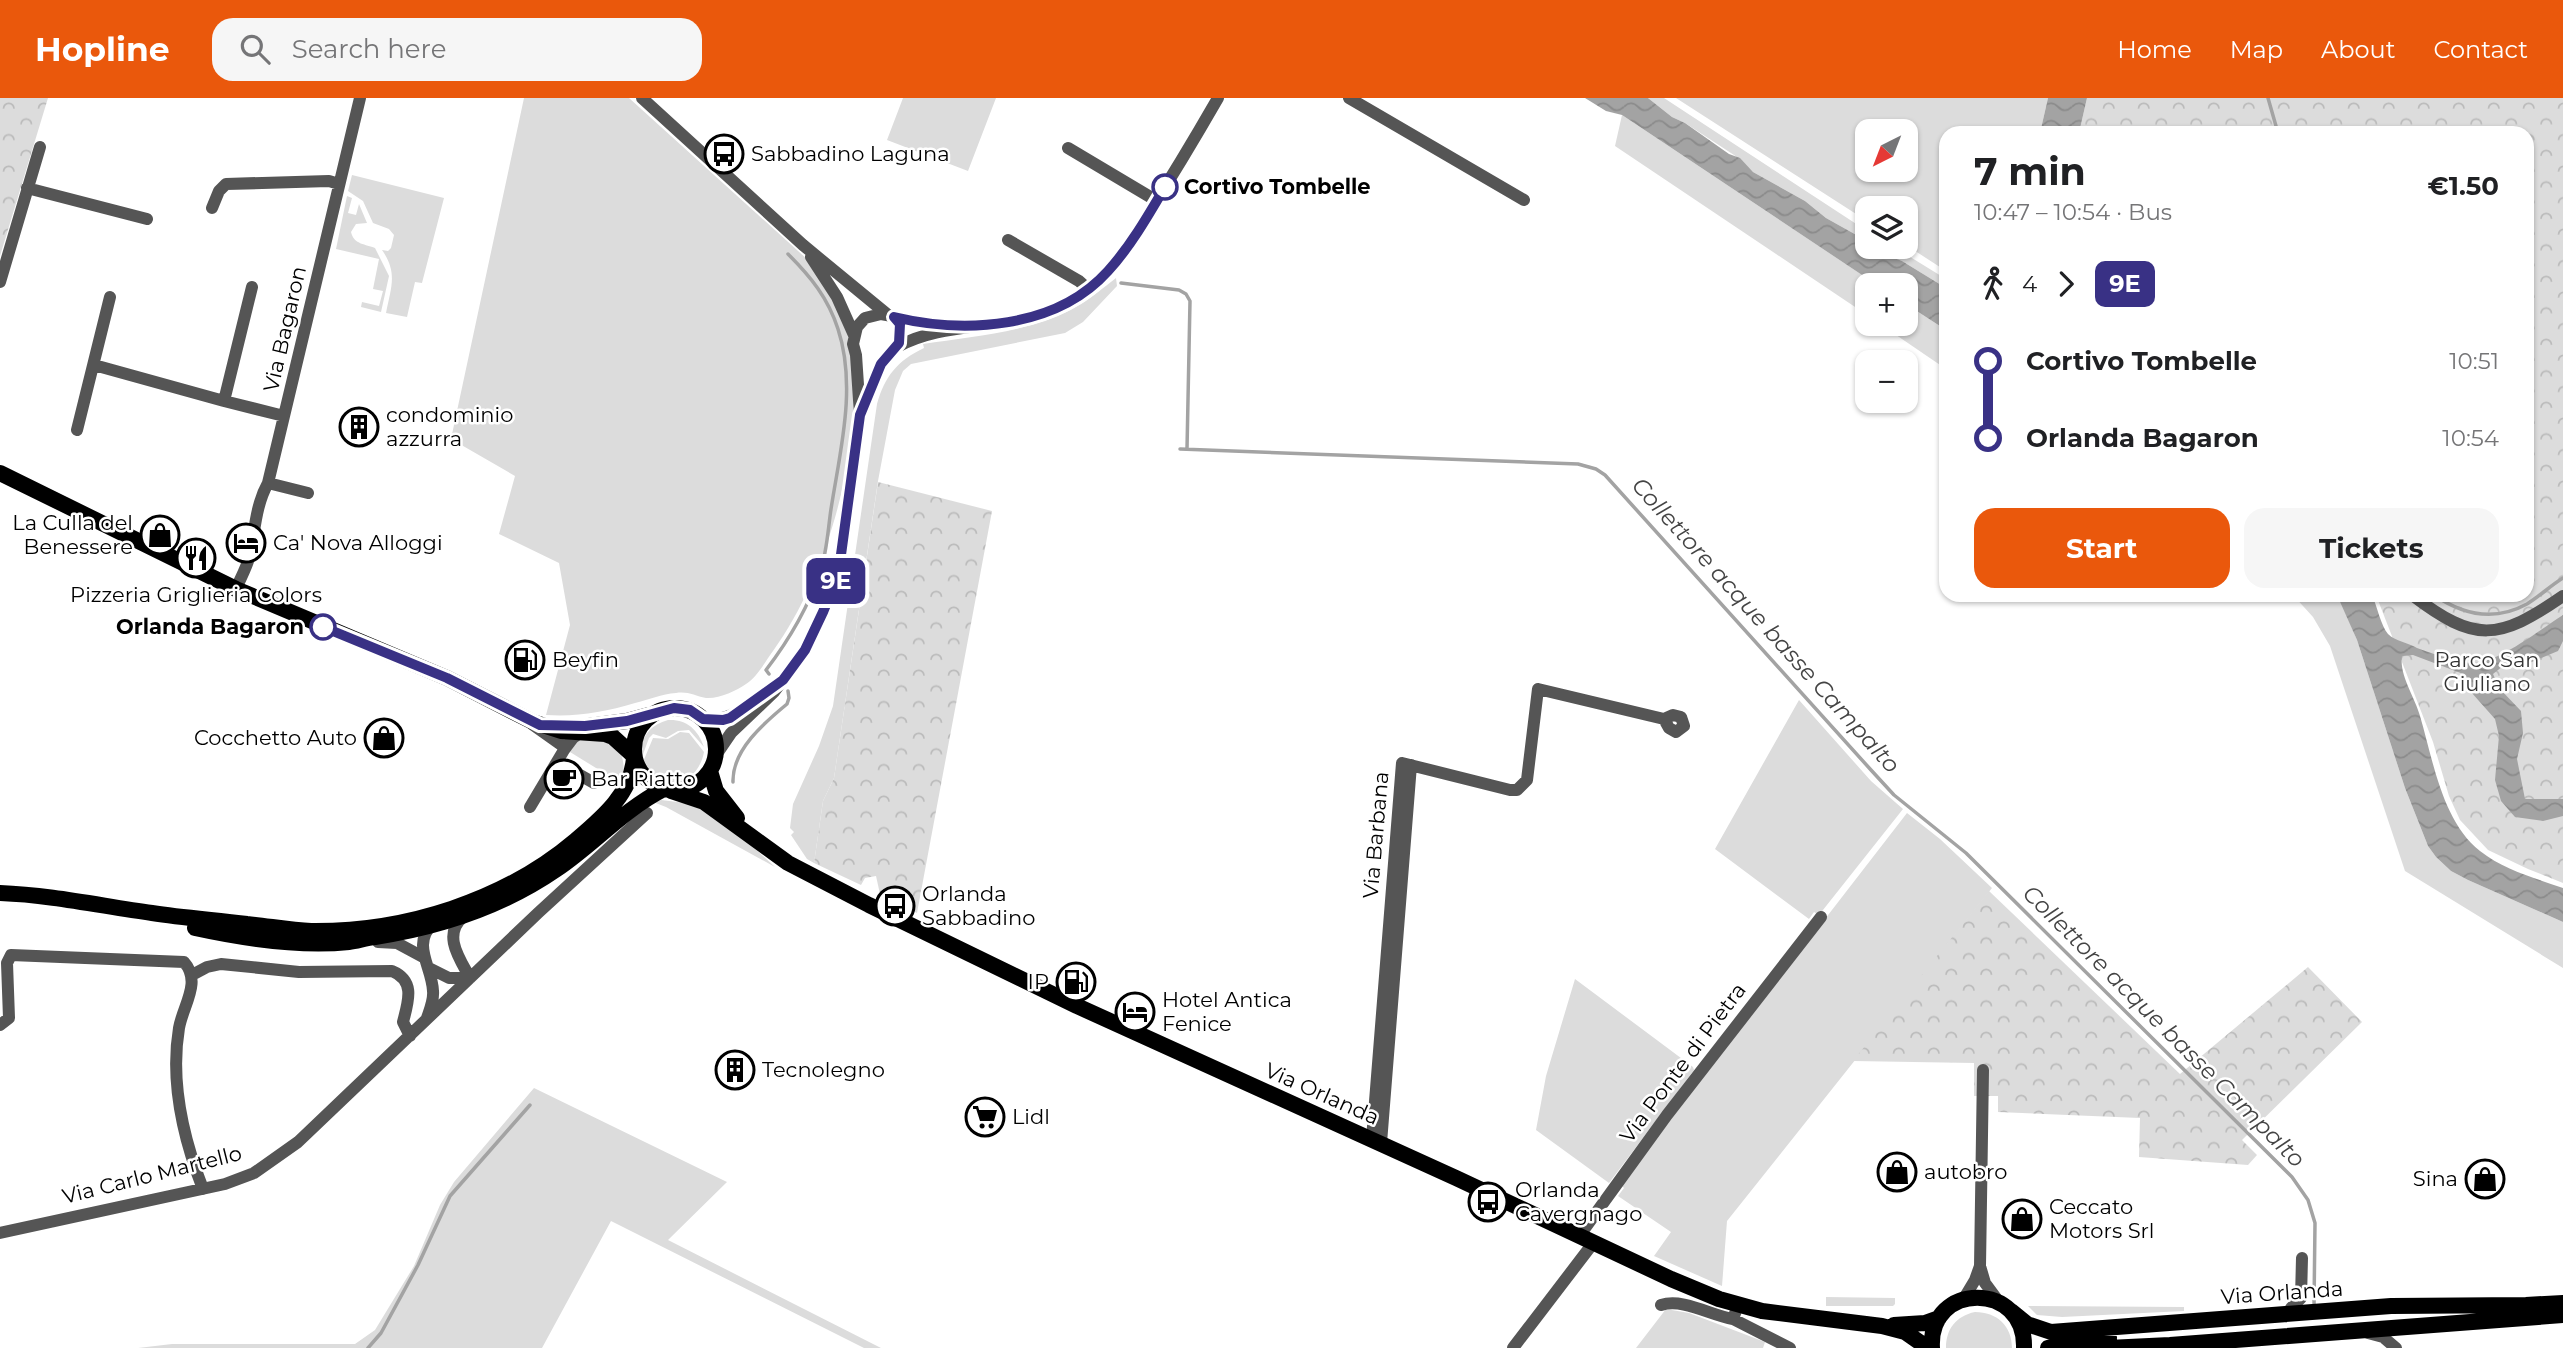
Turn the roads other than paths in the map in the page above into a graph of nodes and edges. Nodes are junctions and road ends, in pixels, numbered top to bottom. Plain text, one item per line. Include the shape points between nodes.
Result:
1 (360, 98) edge
2 (642, 98) edge
3 (1218, 98) edge
4 (1349, 98) edge
5 (40, 147) dead end
6 (1068, 148) dead end
7 (340, 184) junction
8 (27, 187) junction
9 (1524, 200) dead end
10 (1157, 201) junction
11 (212, 208) dead end
12 (147, 219) dead end
13 (1008, 240) dead end
14 (803, 245) junction
15 (0, 282) edge
16 (252, 287) dead end
17 (1088, 289) junction
18 (110, 297) dead end
19 (891, 316) junction
20 (967, 327) junction
21 (854, 335) junction
22 (897, 347) junction
23 (856, 355) junction
24 (881, 364) junction
25 (94, 365) junction
26 (224, 401) junction
27 (860, 415) junction
28 (284, 416) junction
29 (77, 430) dead end
30 (0, 473) edge
31 (268, 484) junction
32 (309, 493) dead end
33 (236, 589) junction
34 (2563, 596) edge
35 (2422, 602) edge
36 (783, 680) junction
37 (652, 715) junction
38 (703, 719) junction
39 (1664, 719) dead end
40 (533, 722) junction
41 (581, 732) junction
42 (564, 750) junction
43 (716, 755) junction
44 (634, 756) junction
45 (557, 762) junction
46 (710, 771) junction
47 (594, 783) dead end
48 (668, 790) junction
49 (530, 807) dead end
50 (647, 813) dead end
51 (763, 845) junction
52 (550, 861) junction
53 (0, 893) edge
54 (153, 914) junction
55 (463, 917) junction
56 (1821, 917) dead end
57 (428, 928) junction
58 (349, 942) junction
59 (456, 950) junction
60 (491, 958) junction
61 (428, 968) junction
62 (192, 975) junction
63 (448, 1000) junction
64 (426, 1021) junction
65 (0, 1025) edge
66 (410, 1036) junction
67 (1983, 1070) dead end
68 (1376, 1141) junction
69 (203, 1189) junction
70 (0, 1233) edge
71 (1587, 1239) junction
72 (2302, 1258) dead end
73 (1980, 1266) junction
74 (1963, 1300) junction
75 (2563, 1303) edge
76 (1661, 1305) dead end
77 (2005, 1307) junction
78 (1735, 1312) junction
79 (2563, 1315) edge
80 (1939, 1318) junction
81 (2300, 1319) junction
82 (2327, 1321) junction
83 (1882, 1326) junction
84 (2412, 1327) junction
85 (2346, 1331) junction
86 (2162, 1347) edge
87 (1513, 1348) edge
88 (1790, 1348) edge
89 (1930, 1348) edge
90 (2024, 1348) edge
91 (2048, 1348) edge
92 (2108, 1348) edge
93 (2397, 1348) edge

1 - 7 street, Via Bagaron
2 - 14 street
3 - 10 street
4 - 9 street
5 - 8 street
6 - 10 street
7 - 11 street via 226,184
7 - 28 street, Via Bagaron
8 - 12 street
8 - 15 street
10 - 17 street via 1118,259
13 - 17 street
14 - 19 street
14 - 21 street via 837,297
16 - 26 street
17 - 20 street via 1043,313
18 - 25 street
19 - 20 street
19 - 21 street via 865,318
19 - 22 street via 900,327
20 - 22 street via 933,333
21 - 23 street
22 - 24 street
23 - 24 street via 866,365
23 - 27 street
24 - 27 street
25 - 26 street
25 - 29 street
26 - 28 street
27 - 36 street via 836,580 813,636
28 - 31 street, Via Bagaron
30 - 33 main road
31 - 32 street
31 - 33 street, Via Bagaron
33 - 40 main road via 447,678
34 - 35 street via 2513,625 2479,631 2452,623
36 - 38 street via 730,718
36 - 43 street
37 - 38 main road via 674,708 690,710
37 - 40 main road via 585,726
37 - 44 main road via 637,733
38 - 43 main road via 712,732
39 - 68 street, Via Barbana via 1538,689 1527,780 1517,790 1411,765
40 - 41 main road
40 - 42 street
41 - 42 street
41 - 44 main road via 610,736
42 - 45 street
43 - 46 main road
44 - 48 main road via 644,777
44 - 52 main road via 627,788 591,828
45 - 47 street
45 - 49 street
46 - 48 main road via 694,786
46 - 51 main road, Via Orlanda via 720,798
48 - 51 main road, Via Orlanda via 704,802
48 - 55 main road via 624,814 533,885
50 - 60 street, Via Carlo Martello
51 - 68 main road, Via Orlanda via 840,891 1077,1006
52 - 54 main road via 473,901 428,916 373,926 309,930
52 - 57 street via 508,891 438,919
53 - 54 main road via 64,898
54 - 58 main road via 241,936
55 - 57 main road
55 - 59 street via 452,935
56 - 71 street, Via Ponte di Pietra via 1667,1115
57 - 58 main road
57 - 61 street via 422,942
58 - 61 street via 397,943
59 - 60 street via 475,960
59 - 61 street via 470,978 449,978
60 - 63 street, Via Carlo Martello
61 - 63 street
61 - 64 street via 433,997
62 - 65 street via 184,961 10,955 9,1018
62 - 66 street via 220,964 299,972 392,971 409,989 403,1024
62 - 69 street via 180,1026 176,1075 184,1131
63 - 64 street, Via Carlo Martello
64 - 66 street, Via Carlo Martello
66 - 69 street, Via Carlo Martello via 283,1155 239,1179
67 - 73 street, Via Orlanda
68 - 71 main road, Via Orlanda
69 - 70 street, Via Carlo Martello
71 - 78 main road, Via Orlanda
71 - 87 street, Via Ponte di Pietra
72 - 81 street
73 - 74 street, Via Orlanda
73 - 77 street, Via Orlanda via 1985,1283
74 - 77 main road via 1985,1298
74 - 80 main road
75 - 82 main road, Via Orlanda via 2454,1304
76 - 78 street via 1678,1303 1717,1317
77 - 81 main road, Via Orlanda via 2027,1324 2051,1332
77 - 90 main road via 2022,1331
78 - 83 main road, Via Orlanda
78 - 88 street
79 - 84 main road, Via Orlanda
80 - 83 main road, Via Orlanda
80 - 89 main road
81 - 82 main road, Via Orlanda
81 - 82 main road, Via Orlanda
81 - 86 main road, Via Orlanda
81 - 91 main road
82 - 85 main road, Via Orlanda
83 - 89 main road, Via Orlanda via 1905,1332
84 - 85 main road, Via Orlanda
84 - 93 street
85 - 93 street via 2371,1333
86 - 92 main road, Via Orlanda

